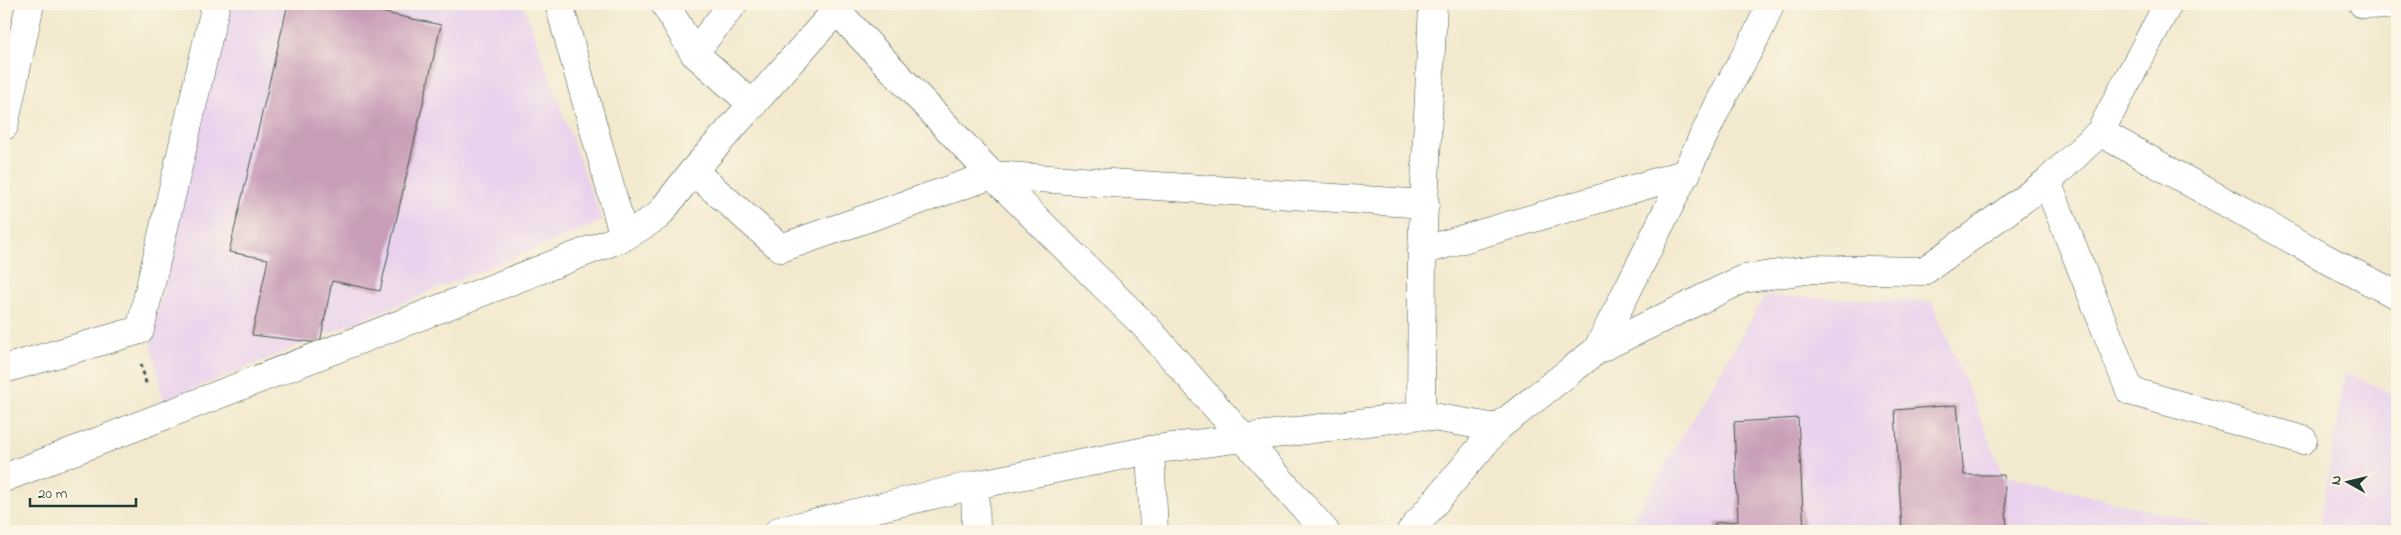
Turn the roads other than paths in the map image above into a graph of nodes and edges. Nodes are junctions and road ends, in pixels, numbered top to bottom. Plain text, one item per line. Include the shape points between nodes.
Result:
1 (30, 4) edge
2 (216, 4) edge
3 (559, 4) edge
4 (665, 4) edge
5 (733, 4) edge
6 (1433, 4) edge
7 (1770, 4) edge
8 (2168, 4) edge
9 (2363, 4) edge
10 (2397, 6) edge
11 (839, 7) edge
12 (694, 54) junction
13 (753, 105) junction
14 (4, 126) edge
15 (2100, 132) junction
16 (693, 171) junction
17 (1687, 173) junction
18 (992, 175) junction
19 (2047, 182) junction
20 (1425, 204) junction
21 (624, 237) junction
22 (1422, 251) junction
23 (2397, 295) edge
24 (1597, 350) junction
25 (4, 369) edge
26 (1421, 415) junction
27 (1497, 428) junction
28 (1244, 438) junction
29 (2303, 440) dead end
30 (1150, 450) junction
31 (4, 478) edge
32 (975, 485) junction
33 (790, 530) edge
34 (976, 531) edge
35 (1154, 531) edge
36 (1325, 531) edge
37 (1411, 531) edge

1 - 14 street
2 - 25 street via 140,330
3 - 21 street
4 - 12 street
5 - 12 street
6 - 20 street
7 - 17 street via 1762,29 1718,106
8 - 15 street
9 - 10 street
11 - 13 street
11 - 18 street
12 - 13 street
13 - 16 street
15 - 19 street
15 - 23 street via 2334,264
16 - 18 street via 781,248
16 - 21 street via 658,216
17 - 22 street
17 - 24 street
18 - 20 street
18 - 28 street via 1146,327
19 - 24 street via 1924,271 1814,269 1743,279
19 - 29 street via 2130,391
20 - 22 street
21 - 31 street
22 - 26 street
24 - 27 street
26 - 27 street
26 - 28 street
27 - 37 street
28 - 30 street
28 - 36 street
30 - 32 street
30 - 35 street
32 - 33 street
32 - 34 street

